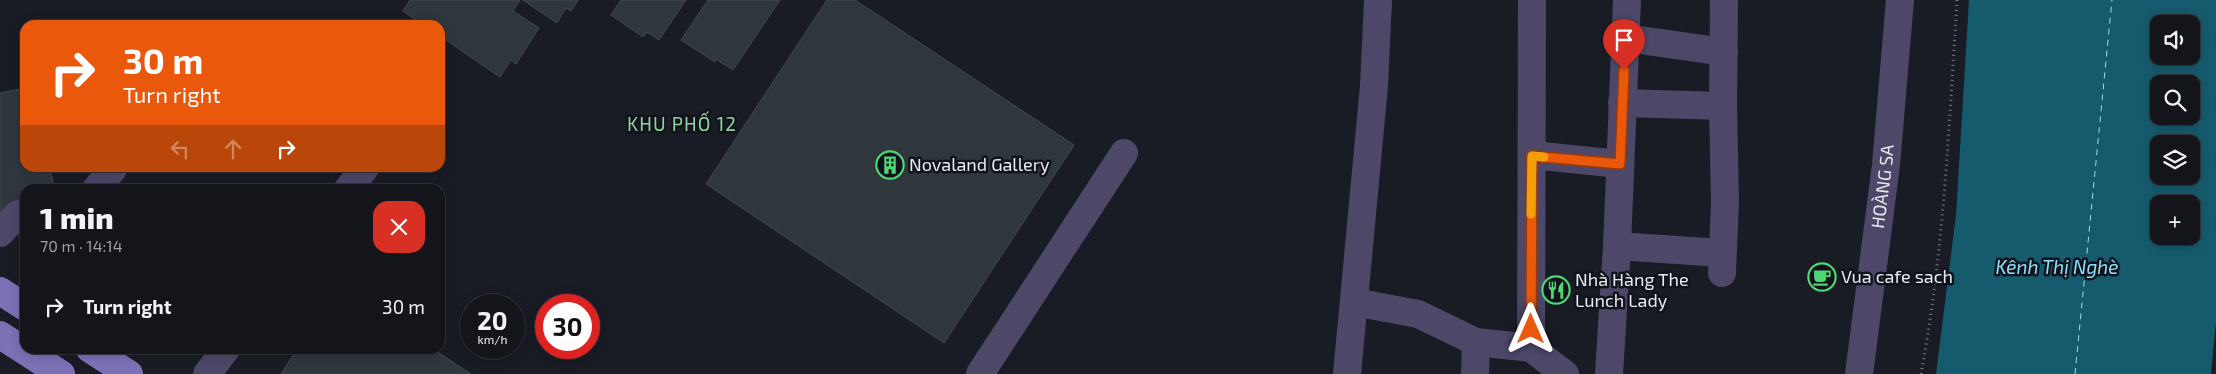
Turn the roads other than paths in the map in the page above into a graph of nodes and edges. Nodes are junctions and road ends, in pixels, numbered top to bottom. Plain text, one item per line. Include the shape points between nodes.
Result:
1 (1378, 0) edge
2 (1532, 0) edge
3 (1724, 0) edge
4 (1900, 0) edge
5 (1620, 1) edge
6 (1626, 38) junction
7 (1724, 52) junction
8 (1622, 102) junction
9 (1723, 106) junction
10 (1124, 153) dead end
11 (1532, 156) junction
12 (1620, 164) junction
13 (110, 172) edge
14 (361, 172) edge
15 (100, 184) edge
16 (352, 184) edge
17 (20, 213) edge
18 (0, 233) edge
19 (1617, 246) junction
20 (0, 291) edge
21 (1354, 302) junction
22 (20, 304) edge
23 (0, 335) edge
24 (1476, 342) junction
25 (20, 348) edge
26 (1531, 348) junction
27 (30, 354) edge
28 (98, 354) edge
29 (222, 354) edge
30 (61, 374) edge
31 (129, 374) edge
32 (207, 374) edge
33 (980, 374) edge
34 (1347, 374) edge
35 (1475, 374) edge
36 (1565, 374) edge
37 (1609, 374) edge
38 (1859, 374) edge

1 - 21 street via 1374,86
2 - 11 street
3 - 7 street
4 - 38 street, HOÀNG SA via 1886,165
5 - 6 street
6 - 7 street
6 - 8 street
7 - 9 street
8 - 9 street
8 - 12 street
9 - 19 street via 1725,202 1722,263
10 - 33 street
11 - 12 street
11 - 26 street
12 - 19 street
13 - 15 street
14 - 16 street
17 - 18 street
19 - 37 street
20 - 22 main road
21 - 24 street via 1418,314
21 - 34 street
23 - 25 main road
24 - 26 street
24 - 35 street
26 - 36 street
27 - 30 main road
28 - 31 main road
29 - 32 street

